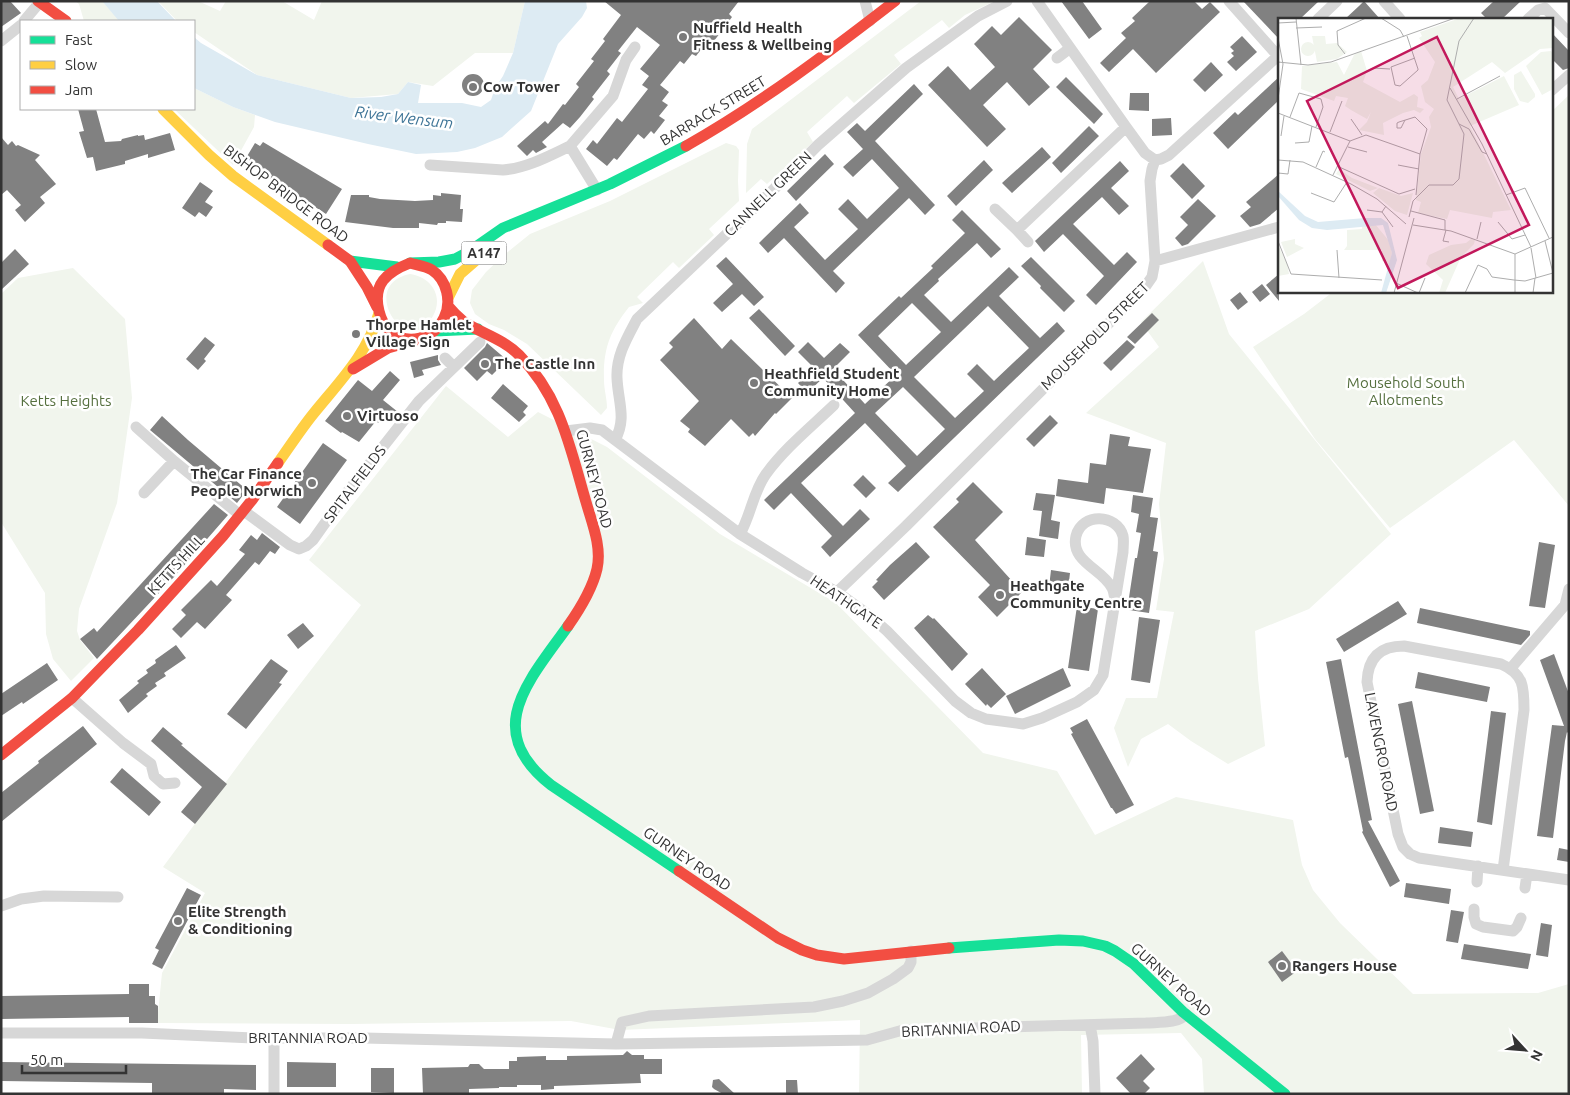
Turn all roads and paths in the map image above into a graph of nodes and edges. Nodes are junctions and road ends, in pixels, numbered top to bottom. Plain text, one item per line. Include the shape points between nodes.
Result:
1 (865, 1) edge
2 (1008, 1) edge
3 (1037, 1) edge
4 (1229, 1) edge
5 (1337, 1) edge
6 (1384, 1) edge
7 (39, 2) edge
8 (889, 3) edge
9 (1319, 18) edge
10 (1399, 18) edge
11 (1529, 18) edge
12 (25, 20) edge
13 (65, 20) edge
14 (870, 20) junction
15 (20, 25) edge
16 (1569, 33) edge
17 (1, 40) edge
18 (635, 47) dead end
19 (1069, 49) junction
20 (1278, 56) edge
21 (1057, 58) dead end
22 (1569, 75) edge
23 (1552, 90) edge
24 (164, 110) edge
25 (1126, 127) junction
26 (570, 146) junction
27 (1155, 160) junction
28 (430, 165) dead end
29 (596, 190) junction
30 (995, 209) dead end
31 (531, 218) junction
32 (1278, 227) edge
33 (1017, 230) junction
34 (1028, 242) dead end
35 (350, 261) junction
36 (1155, 261) junction
37 (410, 263) junction
38 (397, 267) junction
39 (448, 302) junction
40 (378, 310) junction
41 (480, 329) junction
42 (436, 331) junction
43 (422, 339) junction
44 (480, 342) dead end
45 (444, 358) dead end
46 (454, 367) junction
47 (348, 372) junction
48 (834, 405) dead end
49 (136, 427) dead end
50 (566, 431) junction
51 (615, 440) junction
52 (174, 461) junction
53 (144, 494) dead end
54 (242, 513) junction
55 (740, 534) junction
56 (837, 592) junction
57 (1568, 594) edge
58 (1115, 599) junction
59 (1511, 668) junction
60 (72, 698) junction
61 (1, 755) edge
62 (175, 783) dead end
63 (1478, 866) junction
64 (1503, 870) junction
65 (1527, 874) junction
66 (1569, 880) edge
67 (1477, 882) dead end
68 (1525, 888) dead end
69 (118, 897) dead end
70 (1, 906) edge
71 (1474, 909) dead end
72 (1521, 918) dead end
73 (911, 951) junction
74 (1186, 1014) junction
75 (1090, 1024) junction
76 (1, 1033) edge
77 (274, 1039) junction
78 (616, 1044) junction
79 (274, 1094) edge
80 (1095, 1094) edge
81 (1285, 1094) edge

1 - 14 street
2 - 51 street, CANNELL GREEN via 978,16 906,68 818,145 637,319 620,357 617,377 622,422
3 - 19 street
4 - 20 street
5 - 9 street
6 - 10 street
7 - 12 street
7 - 13 main road
8 - 14 main road, BARRACK STREET / A147
11 - 16 street via 1546,8
14 - 29 main road, BARRACK STREET / A147 via 778,89 707,134
15 - 17 street
18 - 26 street via 626,60 613,96
19 - 21 street
19 - 25 street
20 - 27 street via 1169,155
22 - 23 street
24 - 35 main road, BISHOP BRIDGE ROAD / A147 via 233,176
25 - 27 street via 1145,153
25 - 33 street
26 - 28 street via 513,169
26 - 29 street
27 - 36 street, MOUSEHOLD STREET via 1150,181
29 - 31 main road, BARRACK STREET / A147
30 - 33 street
31 - 37 main road, BARRACK STREET / A147 via 508,225 453,260
31 - 39 main road, BARRACK STREET / A147 via 460,274
32 - 36 street
33 - 34 street
35 - 38 main road, BISHOP BRIDGE ROAD / A147
35 - 40 main road, BISHOP BRIDGE ROAD / A147
36 - 56 street, MOUSEHOLD STREET via 1152,277 1145,287
37 - 38 main road, A147
37 - 39 main road via 432,271 441,280
38 - 40 main road, A147 via 379,285
39 - 41 main road, GURNEY ROAD via 459,318
39 - 42 main road, A147 via 444,319
40 - 43 main road, A147 via 390,332 407,339
40 - 47 main road, KETTS HILL via 373,334
41 - 42 main road
41 - 50 main road, GURNEY ROAD via 506,343 522,358 546,389
42 - 43 main road
43 - 47 main road, KETTS HILL via 388,348
44 - 46 street, SPITALFIELDS
45 - 46 street
46 - 54 street, SPITALFIELDS via 419,401 306,546 290,545
47 - 54 main road, KETTS HILL
48 - 55 street via 766,474
49 - 52 street
50 - 51 street, HEATHGATE via 597,429
50 - 73 main road, GURNEY ROAD via 591,520 597,568 586,600 531,680 518,708 514,735 525,761 611,826 803,951 825,958 845,959
51 - 55 street, HEATHGATE
52 - 53 street
52 - 54 street
54 - 60 main road, KETTS HILL
55 - 56 street, HEATHGATE
56 - 58 street, HEATHGATE via 887,630 955,702 986,719 1023,724 1077,702 1094,690 1103,675
57 - 59 street via 1565,605
58 - 58 street, HEATHGATE via 1112,587 1090,568 1076,547 1076,535 1090,520 1110,520 1123,537
59 - 63 street, LAVENGRO ROAD via 1451,654 1393,646 1377,654 1368,672 1370,703 1403,847 1419,858
59 - 64 street via 1522,683 1524,710
60 - 61 main road, KETTS HILL
60 - 62 street via 151,764 154,776 163,784
63 - 64 street, LAVENGRO ROAD
63 - 67 street
64 - 65 street, LAVENGRO ROAD
65 - 66 street, LAVENGRO ROAD
65 - 68 street
69 - 70 street via 44,896
71 - 72 street via 1476,924 1483,926 1513,931
73 - 74 main road, GURNEY ROAD via 1052,940 1103,945 1130,961
73 - 78 street via 908,968 868,993 843,1001 814,1006 649,1016 622,1022
74 - 75 street, BRITANNIA ROAD via 1176,1020
74 - 81 main road, GURNEY ROAD
75 - 78 street, BRITANNIA ROAD via 903,1030 867,1040
75 - 80 street via 1094,1041
76 - 77 street, BRITANNIA ROAD via 142,1033
77 - 78 street, BRITANNIA ROAD
77 - 79 street

